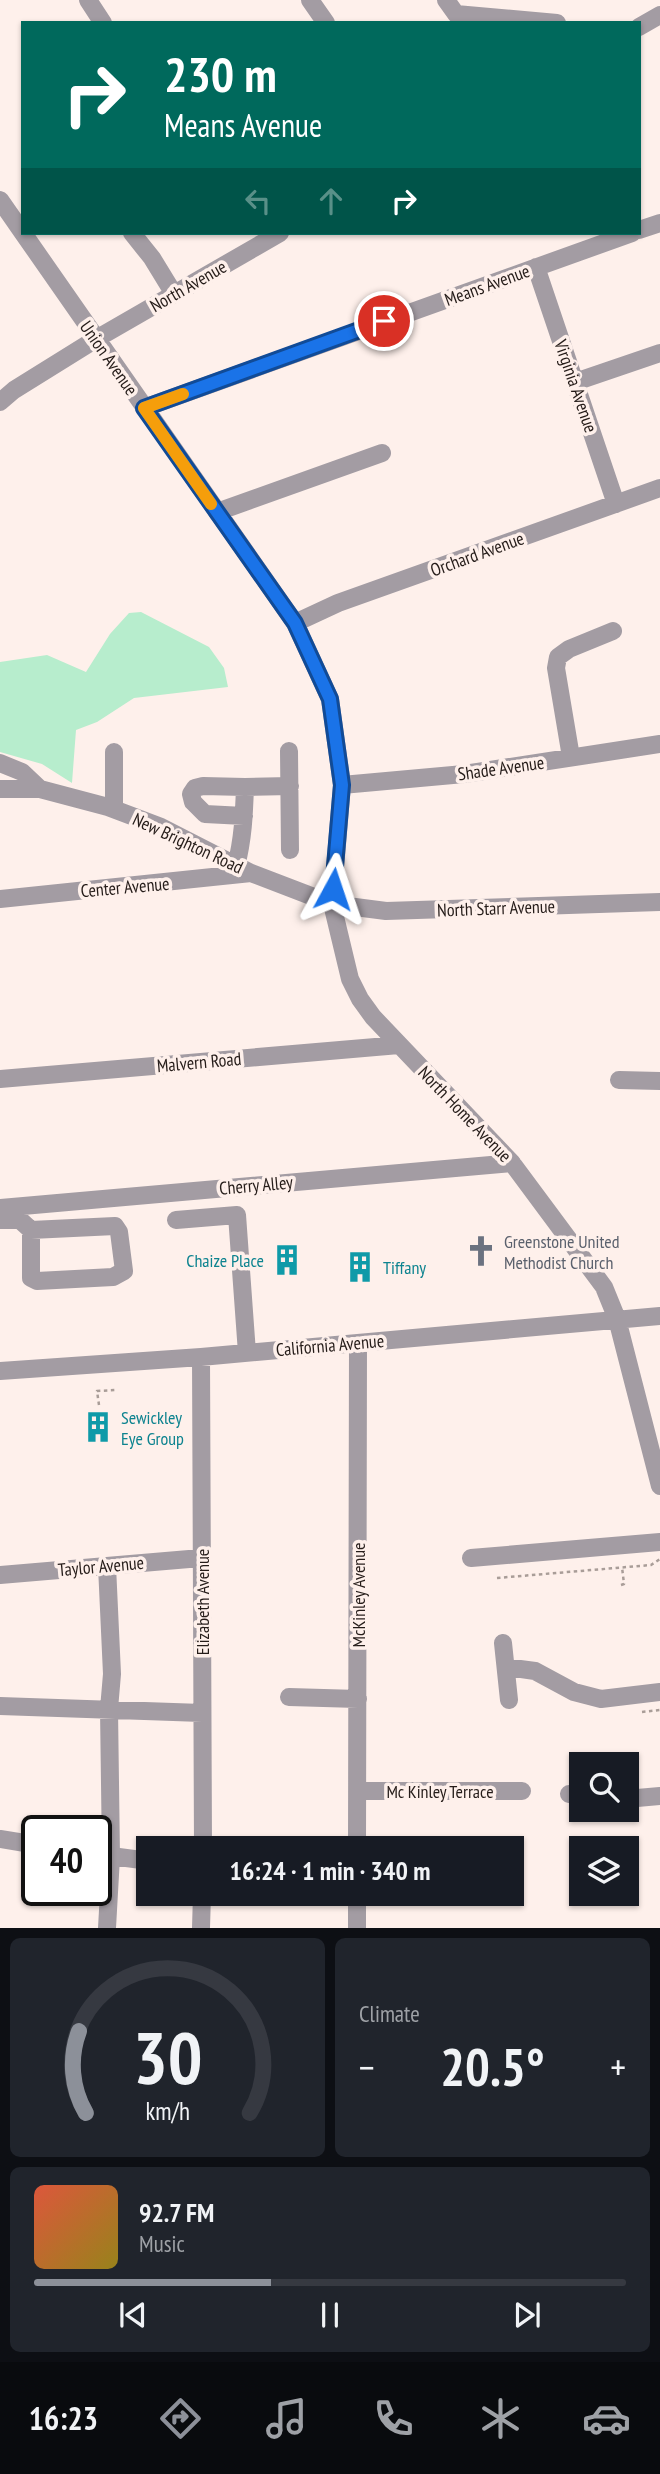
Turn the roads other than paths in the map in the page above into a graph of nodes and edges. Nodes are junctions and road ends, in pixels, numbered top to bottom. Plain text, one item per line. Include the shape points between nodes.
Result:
1 (88, 0) edge
2 (310, 0) edge
3 (446, 0) edge
4 (660, 15) edge
5 (102, 21) edge
6 (325, 21) edge
7 (534, 21) edge
8 (641, 26) edge
9 (0, 200) edge
10 (660, 223) edge
11 (641, 229) edge
12 (21, 230) edge
13 (24, 235) edge
14 (134, 235) edge
15 (273, 235) edge
16 (626, 235) edge
17 (252, 240) edge
18 (536, 267) junction
19 (174, 294) junction
20 (96, 339) junction
21 (660, 353) edge
22 (575, 383) junction
23 (0, 402) edge
24 (144, 408) junction
25 (382, 453) dead end
26 (660, 488) edge
27 (616, 504) junction
28 (217, 512) junction
29 (295, 623) junction
30 (613, 631) dead end
31 (660, 744) edge
32 (289, 751) dead end
33 (114, 752) dead end
34 (571, 757) junction
35 (0, 763) edge
36 (342, 785) junction
37 (290, 786) junction
38 (245, 787) junction
39 (0, 789) edge
40 (40, 789) junction
41 (114, 810) junction
42 (244, 816) junction
43 (290, 850) dead end
44 (244, 870) junction
45 (0, 899) edge
46 (660, 902) edge
47 (332, 904) junction
48 (399, 1045) junction
49 (0, 1079) edge
50 (619, 1080) dead end
51 (660, 1080) edge
52 (512, 1163) junction
53 (0, 1208) edge
54 (0, 1220) edge
55 (176, 1220) dead end
56 (31, 1230) junction
57 (660, 1316) edge
58 (617, 1319) junction
59 (358, 1343) junction
60 (247, 1353) junction
61 (201, 1357) junction
62 (0, 1371) edge
63 (659, 1481) edge
64 (660, 1542) edge
65 (471, 1558) dead end
66 (201, 1559) junction
67 (107, 1566) junction
68 (0, 1575) edge
69 (503, 1643) dead end
70 (506, 1667) junction
71 (660, 1692) edge
72 (289, 1697) dead end
73 (358, 1699) junction
74 (509, 1700) dead end
75 (0, 1706) edge
76 (109, 1709) junction
77 (202, 1713) junction
78 (358, 1791) junction
79 (522, 1791) dead end
80 (660, 1796) edge
81 (639, 1798) edge
82 (105, 1815) edge
83 (203, 1836) edge
84 (357, 1836) edge
85 (0, 1839) edge
86 (21, 1842) edge
87 (112, 1856) edge
88 (136, 1859) edge
89 (106, 1906) edge
90 (202, 1906) edge
91 (357, 1906) edge
92 (107, 1928) edge
93 (201, 1928) edge
94 (357, 1928) edge

1 - 5 street
2 - 6 street
3 - 7 street via 456,14
4 - 8 street
9 - 12 street, Union Avenue
10 - 11 street
13 - 20 street, Union Avenue
14 - 19 street
15 - 17 street, North Avenue
16 - 18 street, Means Avenue
17 - 19 street, North Avenue
18 - 22 street, Virginia Avenue
18 - 24 street, Means Avenue
19 - 20 street, North Avenue
20 - 23 street, North Avenue
20 - 24 street, Union Avenue
21 - 22 street
22 - 27 street, Virginia Avenue
24 - 28 street, Union Avenue
25 - 28 street
26 - 27 street, Orchard Avenue
27 - 29 street, Orchard Avenue via 338,603
28 - 29 street, Union Avenue
29 - 36 street, Union Avenue via 330,699
30 - 34 street via 558,657
31 - 34 street, Shade Avenue
32 - 37 street
33 - 41 street
34 - 36 street, Shade Avenue via 464,774
35 - 40 street via 22,772
36 - 47 street, Union Avenue
37 - 38 street
37 - 43 street
38 - 42 street
38 - 42 street via 203,786 191,794 205,814
39 - 40 street, New Brighton Road
40 - 41 street, New Brighton Road
41 - 44 street, New Brighton Road via 161,827
42 - 44 street
44 - 45 street, Center Avenue
44 - 47 street, New Brighton Road
46 - 47 street, North Starr Avenue via 386,911
47 - 48 street, North Home Avenue via 341,950 359,999
48 - 49 street, Malvern Road
48 - 52 street, North Home Avenue
50 - 51 street
52 - 53 street, Cherry Alley
52 - 58 street, North Home Avenue via 604,1287
54 - 56 street via 20,1220
55 - 60 street via 237,1215
56 - 56 street via 115,1226 124,1271 113,1277 37,1282 31,1278
57 - 58 street, California Avenue
58 - 59 street, California Avenue
58 - 63 street, North Home Avenue
59 - 60 street, California Avenue
59 - 73 street, McKinley Avenue
60 - 61 street, California Avenue
61 - 62 street, California Avenue
61 - 66 street, Elizabeth Avenue
64 - 65 street
66 - 67 street, Taylor Avenue
66 - 77 street, Elizabeth Avenue
67 - 68 street, Taylor Avenue
67 - 76 street
69 - 70 street
70 - 71 street via 535,1671 573,1692 601,1699
70 - 74 street
72 - 73 street
73 - 78 street, McKinley Avenue
75 - 76 street
76 - 77 street
76 - 82 street
77 - 83 street, Elizabeth Avenue
78 - 79 street, Mc Kinley Terrace
78 - 84 street, McKinley Avenue
80 - 81 street
85 - 86 street
87 - 88 street
89 - 92 street
90 - 93 street
91 - 94 street

